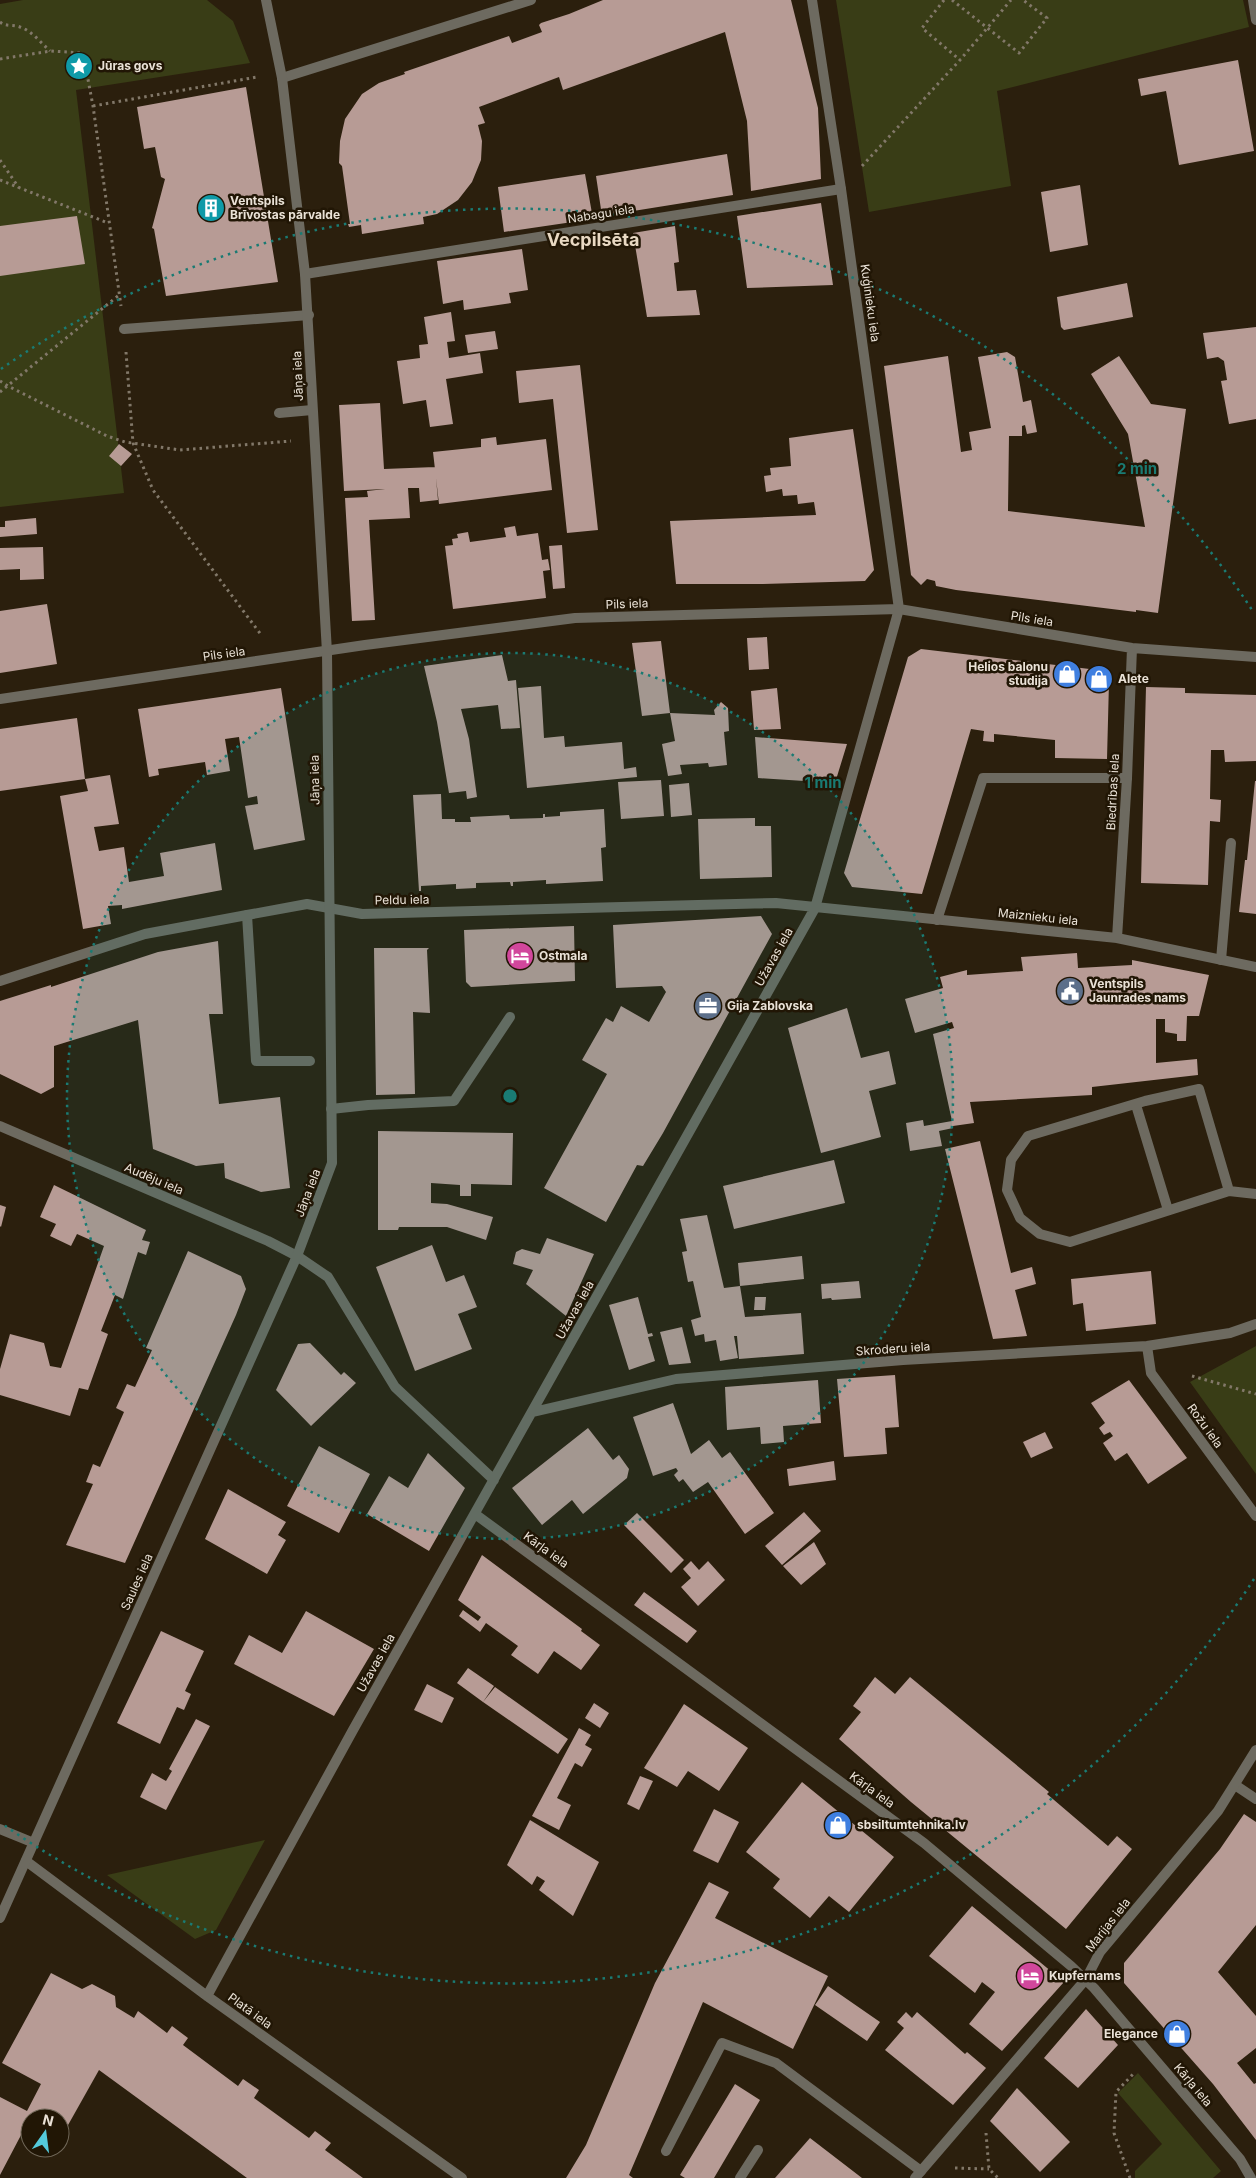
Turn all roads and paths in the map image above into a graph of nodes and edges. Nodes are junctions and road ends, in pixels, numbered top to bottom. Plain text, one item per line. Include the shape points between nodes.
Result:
1 (266, 0) edge
2 (531, 0) edge
3 (812, 0) edge
4 (944, 0) edge
5 (952, 0) edge
6 (1011, 0) edge
7 (1023, 0) edge
8 (1253, 0) edge
9 (1256, 20) edge
10 (0, 22) edge
11 (987, 29) junction
12 (50, 51) junction
13 (0, 59) edge
14 (960, 60) junction
15 (282, 78) junction
16 (93, 106) junction
17 (0, 160) edge
18 (0, 180) edge
19 (19, 188) junction
20 (842, 188) junction
21 (108, 223) junction
22 (306, 274) junction
23 (119, 295) junction
24 (308, 315) junction
25 (124, 329) junction
26 (0, 380) edge
27 (8, 386) junction
28 (0, 392) edge
29 (312, 410) junction
30 (279, 413) dead end
31 (314, 439) junction
32 (133, 443) junction
33 (899, 609) junction
34 (267, 643) dead end
35 (1132, 648) junction
36 (327, 652) junction
37 (1256, 657) edge
38 (0, 699) edge
39 (1127, 778) junction
40 (1230, 843) dead end
41 (329, 908) junction
42 (815, 908) junction
43 (247, 915) junction
44 (937, 920) junction
45 (1117, 938) junction
46 (1221, 960) junction
47 (1256, 967) edge
48 (0, 981) edge
49 (510, 1017) dead end
50 (310, 1061) dead end
51 (1136, 1105) junction
52 (331, 1109) junction
53 (0, 1126) edge
54 (1229, 1191) junction
55 (1256, 1194) edge
56 (1168, 1210) junction
57 (297, 1256) junction
58 (1256, 1324) edge
59 (1147, 1346) junction
60 (1192, 1376) dead end
61 (1256, 1394) edge
62 (532, 1412) junction
63 (494, 1480) junction
64 (475, 1514) junction
65 (1256, 1516) edge
66 (1256, 1750) edge
67 (1235, 1785) junction
68 (1256, 1798) edge
69 (0, 1829) edge
70 (34, 1843) junction
71 (26, 1861) junction
72 (0, 1918) edge
73 (1086, 1979) junction
74 (207, 1996) junction
75 (1138, 2068) dead end
76 (986, 2127) dead end
77 (758, 2150) dead end
78 (666, 2151) dead end
79 (951, 2168) dead end
80 (989, 2169) junction
81 (918, 2175) edge
82 (462, 2178) edge
83 (740, 2178) edge
84 (998, 2178) edge
85 (1130, 2178) edge
86 (1251, 2178) edge

1 - 15 street, Jāņa iela
2 - 15 street
3 - 20 street, Kuģinieku iela
4 - 14 path via 922,28
5 - 11 path
6 - 11 path
7 - 11 path via 1047,18 1019,53
8 - 9 street
10 - 12 path via 20,27
11 - 14 path
12 - 13 path
12 - 16 path via 83,54
14 - 20 path
15 - 16 path via 254,76
15 - 22 street, Jāņa iela
16 - 21 path
17 - 19 path
18 - 19 path
19 - 21 path
20 - 22 street, Nabagu iela
20 - 33 street, Kuģinieku iela
21 - 23 path
22 - 24 street, Jāņa iela
23 - 25 path
23 - 27 path
24 - 25 street
24 - 29 street, Jāņa iela
25 - 32 path
26 - 27 path
27 - 28 path
27 - 32 path via 107,436
29 - 30 street
29 - 31 street, Jāņa iela
31 - 32 path via 180,450
31 - 36 street, Jāņa iela
32 - 34 path via 153,490
33 - 35 street, Pils iela
33 - 36 street, Pils iela via 575,618
33 - 42 street, Užavas iela
35 - 37 street, Pils iela
35 - 39 street, Biedrības iela
36 - 38 street, Pils iela
36 - 41 street, Jāņa iela
39 - 44 street via 983,778
39 - 45 street, Biedrības iela
40 - 46 street
41 - 42 street, Peldu iela via 362,914 776,903
41 - 43 street, Peldu iela via 307,904
41 - 52 street, Jāņa iela
42 - 44 street, Maiznieku iela
42 - 62 street, Užavas iela
43 - 48 street, Peldu iela via 145,934
43 - 50 street via 256,1062
44 - 45 street, Maiznieku iela
45 - 46 street, Maiznieku iela
46 - 47 street, Maiznieku iela
49 - 52 street via 454,1101
51 - 54 street via 1199,1089
51 - 56 street
51 - 56 street via 1028,1136 1011,1160 1007,1190 1020,1218 1040,1234 1070,1242
52 - 57 street, Jāņa iela via 332,1163
53 - 57 street, Audēju iela
54 - 55 street
54 - 56 street
57 - 63 street via 328,1277 395,1387
57 - 70 street, Saules iela
58 - 59 street, Skroderu iela via 1230,1333
59 - 62 street, Skroderu iela via 903,1360 676,1379
59 - 65 street, Rožu iela via 1150,1373
60 - 61 path
62 - 63 street, Užavas iela
63 - 64 street, Užavas iela
64 - 73 street, Kārļa iela via 924,1843
64 - 74 street, Užavas iela
66 - 67 street, Marijas iela
67 - 68 street
67 - 73 street, Marijas iela via 1218,1812 1100,1952
69 - 70 street
70 - 71 street, Saules iela
71 - 72 street, Saules iela
71 - 74 street, Platā iela
73 - 81 street, Marijas iela
73 - 86 street, Kārļa iela via 1240,2159
74 - 82 street, Platā iela
75 - 85 path via 1116,2092 1114,2133
76 - 80 path
77 - 83 street
78 - 81 street via 722,2043 776,2062
79 - 80 path
80 - 84 path

